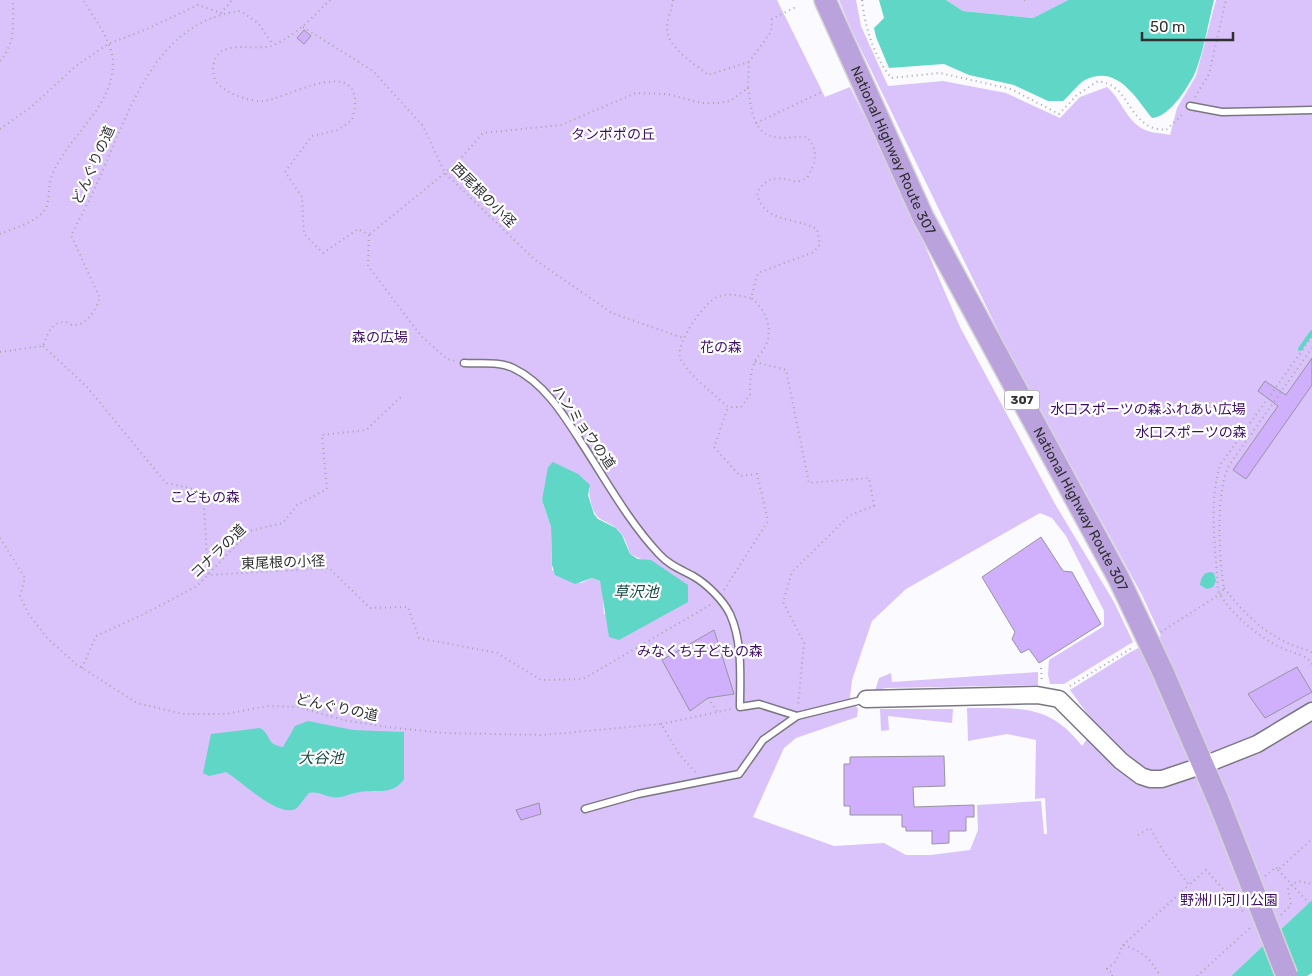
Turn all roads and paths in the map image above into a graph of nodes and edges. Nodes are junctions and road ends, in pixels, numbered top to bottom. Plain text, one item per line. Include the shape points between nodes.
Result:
1 (13, 0) edge
2 (83, 0) edge
3 (232, 0) edge
4 (330, 0) edge
5 (673, 0) edge
6 (825, 0) edge
7 (862, 0) edge
8 (1024, 0) edge
9 (1029, 0) edge
10 (1226, 0) edge
11 (796, 7) dead end
12 (221, 13) junction
13 (303, 27) junction
14 (108, 44) junction
15 (273, 45) junction
16 (0, 61) edge
17 (750, 62) junction
18 (748, 88) junction
19 (822, 92) dead end
20 (1190, 106) junction
21 (1312, 110) edge
22 (756, 123) junction
23 (0, 129) edge
24 (445, 173) junction
25 (0, 234) edge
26 (369, 235) junction
27 (751, 298) junction
28 (1312, 336) edge
29 (683, 338) junction
30 (42, 346) junction
31 (1312, 348) edge
32 (0, 352) edge
33 (754, 362) junction
34 (464, 364) joint
35 (403, 395) dead end
36 (728, 407) junction
37 (0, 538) edge
38 (208, 575) junction
39 (1224, 588) junction
40 (719, 599) junction
41 (1161, 632) dead end
42 (1132, 648) dead end
43 (1312, 653) edge
44 (1312, 664) edge
45 (82, 668) junction
46 (1041, 668) dead end
47 (1070, 686) dead end
48 (1042, 688) dead end
49 (708, 698) dead end
50 (866, 699) joint
51 (740, 707) junction
52 (1312, 711) edge
53 (718, 713) junction
54 (797, 716) junction
55 (661, 724) junction
56 (1204, 765) junction
57 (702, 781) junction
58 (585, 809) dead end
59 (1138, 835) dead end
60 (1312, 839) edge
61 (1278, 870) junction
62 (1262, 879) dead end
63 (1312, 884) edge
64 (1189, 885) junction
65 (1292, 885) junction
66 (1242, 897) dead end
67 (1236, 903) junction
68 (1309, 903) dead end
69 (1248, 916) dead end
70 (1255, 923) dead end
71 (1123, 945) junction
72 (1112, 976) edge
73 (1160, 976) edge
74 (1197, 976) edge
75 (1287, 976) edge

1 - 16 path via 13,37 7,54
2 - 14 path
3 - 12 path
4 - 13 path
5 - 17 path via 668,35 677,50 708,75
6 - 56 highway, National Highway Route 307 / 307 via 923,216 1119,579
7 - 20 path via 869,37 890,78 940,73 1011,90 1059,114 1077,95 1098,82 1111,83 1122,93 1133,113 1149,127 1166,130
8 - 9 path
10 - 20 path via 1209,74
11 - 17 path via 772,19 771,32
12 - 14 path via 198,5
12 - 15 path via 241,11 259,24
12 - 30 path, どんぐりの道 via 184,33 166,49 141,86 71,234 96,285 100,298 98,305 82,323 56,323 48,331
13 - 15 path
13 - 24 path, 西尾根の小径 via 373,71 422,126
14 - 23 path via 76,66 30,108
14 - 25 path via 113,64 107,92 97,113 51,178 46,208 30,222
15 - 26 path via 262,48 233,46 220,54 213,65 213,76 227,91 262,101 328,81 341,82 352,88 356,101 352,120 338,130 312,136 285,172 302,197 304,234 323,253 358,229
17 - 18 path
18 - 22 path
18 - 24 path via 730,101 718,104 668,94 636,93 561,125 483,133
19 - 22 path
20 - 21 lane via 1222,112
22 - 27 path via 774,137 807,137 814,146 816,159 807,178 797,182 771,178 757,192 759,200 771,214 817,229 820,244 814,252 758,273
24 - 26 path
24 - 29 path, 西尾根の小径 via 534,259 612,313
26 - 34 path via 368,266 386,292 429,345 447,359
27 - 29 path via 730,294 716,297
27 - 33 path via 759,304 769,331 765,347
28 - 44 path via 1220,465 1214,490 1214,530 1221,598 1264,638 1306,657
29 - 36 path via 680,357 688,371
30 - 32 path
30 - 38 path via 86,387 166,483 203,490
31 - 39 path via 1227,468 1221,490 1220,540
33 - 36 path via 750,394 740,407
33 - 54 path via 786,370 809,483 868,478 874,506 850,515 792,572 783,602 804,643
34 - 40 lane, ハンミョウの道 via 512,367 534,381 563,415 658,554 673,567 694,576
35 - 38 path, コナラの道 via 366,430 322,435 327,488 297,505 282,523 250,531
36 - 40 path via 714,447 740,476 757,474 768,521
37 - 45 path, どんぐりの道 via 25,578 20,596 28,612 47,638
38 - 40 path, 東尾根の小径 via 329,568 370,608 408,607 419,638 497,653 541,680 583,679
38 - 45 path, コナラの道 via 197,586 96,636
39 - 41 path via 1215,598
39 - 43 path via 1263,630
40 - 51 lane, ハンミョウの道 via 730,614 740,653
42 - 47 path
45 - 55 path, どんぐりの道 via 137,703 183,714 226,714 267,706 298,707 343,720 387,727 444,733 543,736
46 - 48 path
49 - 53 path
50 - 54 lane
50 - 56 street via 1049,697 1068,706 1115,756 1141,776 1162,779
51 - 53 path, どんぐりの道
51 - 54 lane via 759,704
52 - 56 street via 1257,744
53 - 55 path, どんぐりの道
54 - 57 lane via 764,740 740,774
55 - 57 path via 679,754
56 - 75 highway, National Highway Route 307 / 307, bridge
57 - 58 lane
59 - 64 path via 1150,828
60 - 61 path
61 - 62 path via 1276,867
61 - 65 path
63 - 65 path via 1298,881
64 - 67 path via 1206,870
64 - 71 path
65 - 68 path
66 - 67 path
67 - 69 path
70 - 74 path
71 - 72 path via 1116,961 1107,969
71 - 73 path via 1146,957

